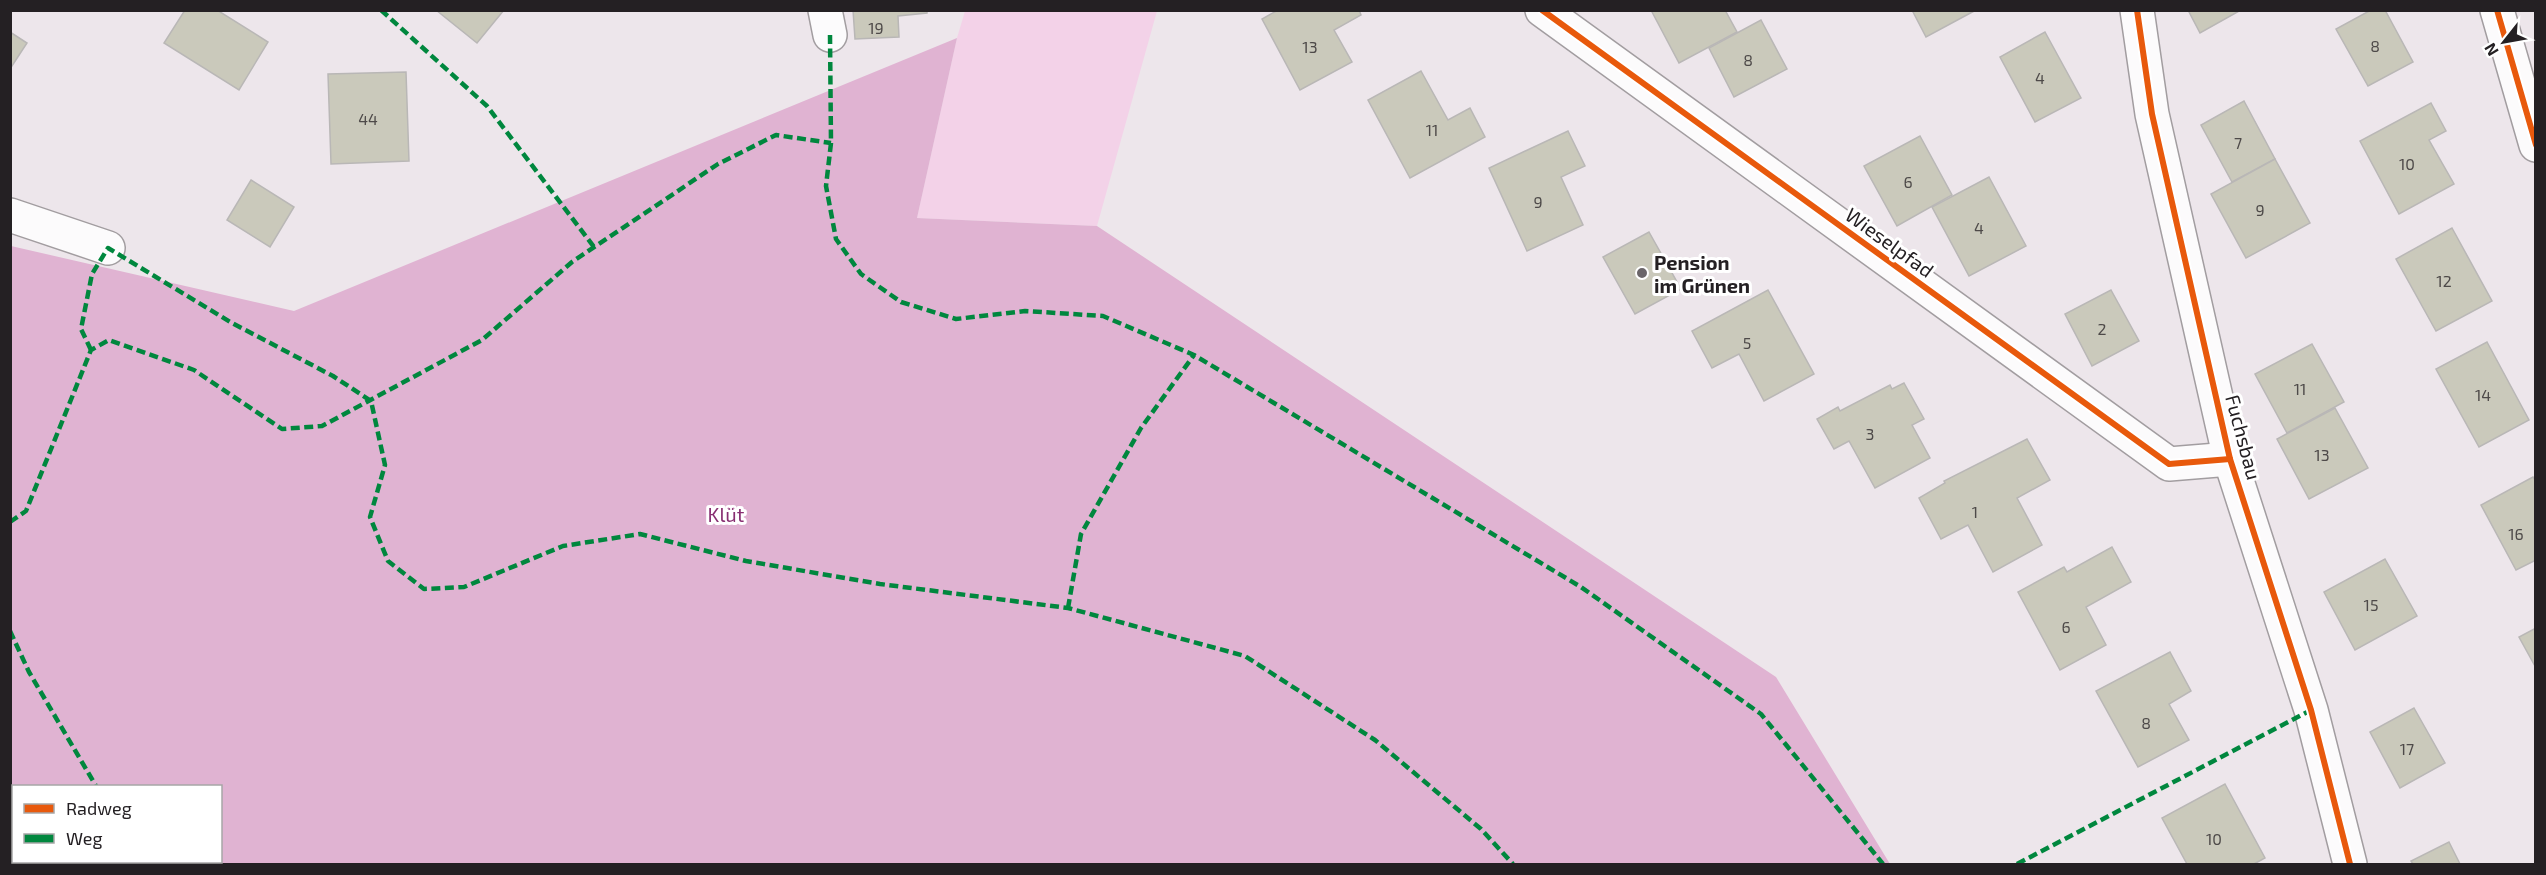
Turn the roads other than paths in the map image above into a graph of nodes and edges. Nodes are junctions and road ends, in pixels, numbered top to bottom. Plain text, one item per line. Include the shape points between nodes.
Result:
1 (1542, 10) edge
2 (2137, 10) edge
3 (2497, 10) edge
4 (2535, 145) edge
5 (10, 215) edge
6 (108, 248) dead end
7 (2230, 459) junction
8 (2350, 864) edge

1 - 7 street, Wieselpfad via 2169,464
2 - 7 street, Fuchsbau via 2152,114
3 - 4 street
5 - 6 street
7 - 8 street, Fuchsbau via 2311,710

